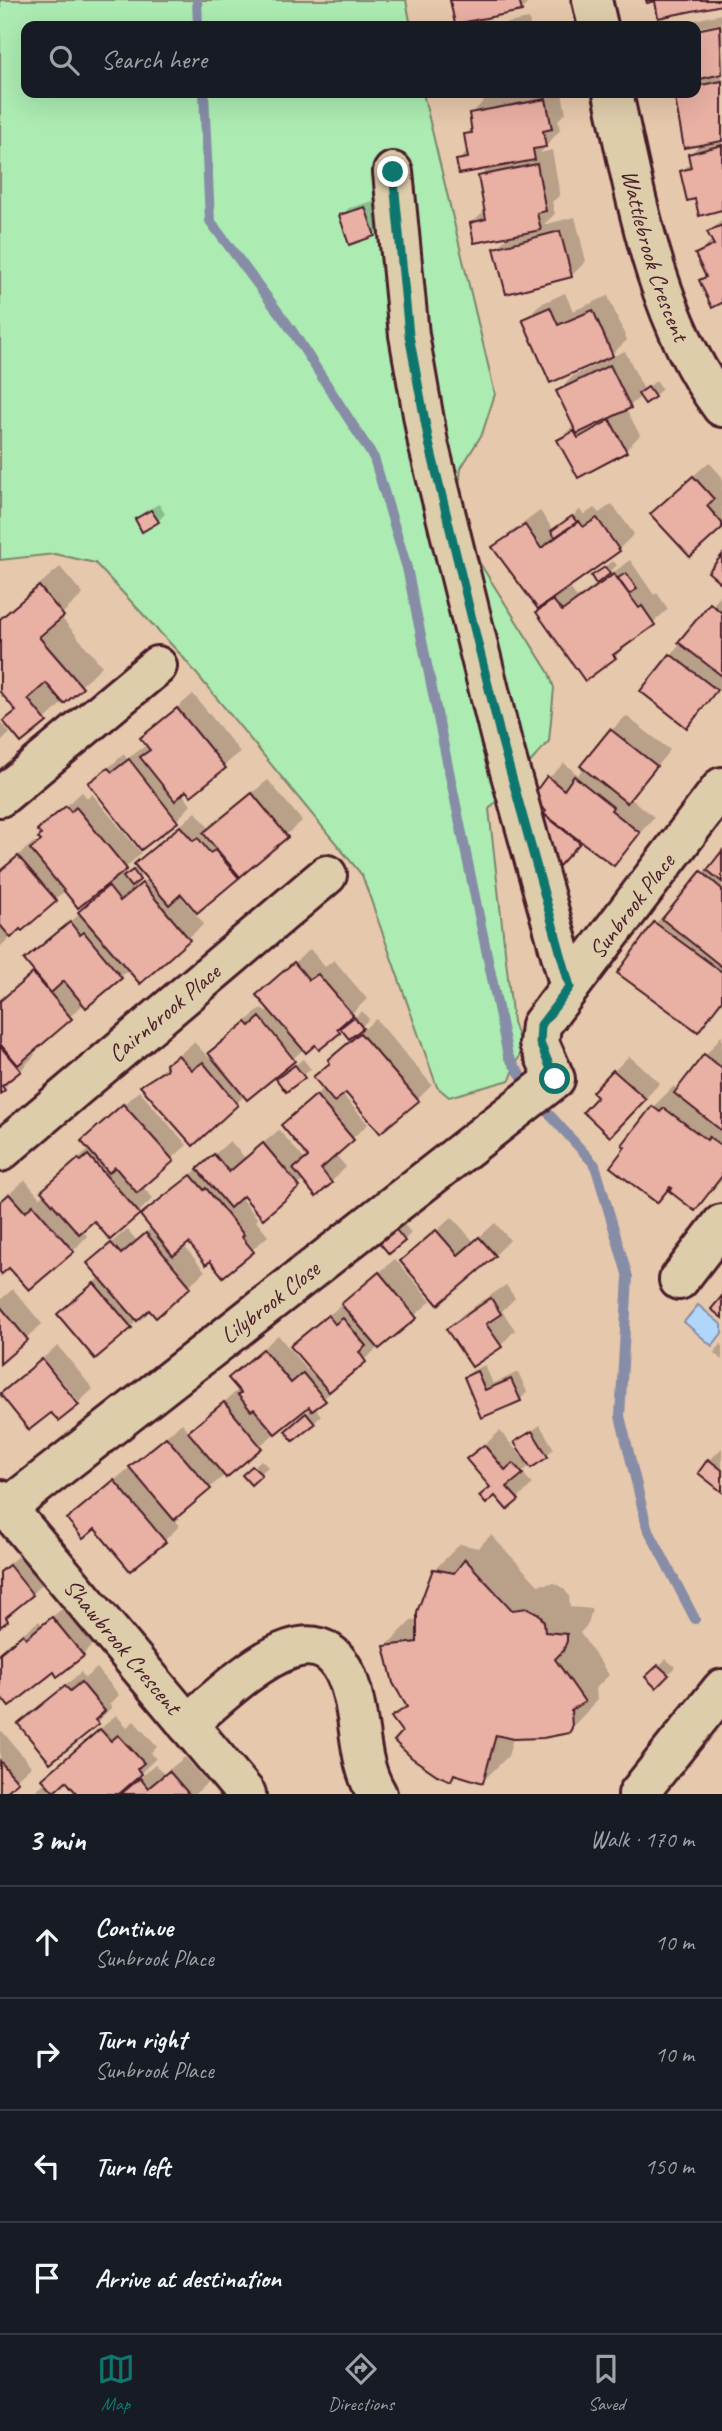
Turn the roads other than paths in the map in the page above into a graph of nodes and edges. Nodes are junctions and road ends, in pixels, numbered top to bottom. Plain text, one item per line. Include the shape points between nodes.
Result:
1 (592, 0) edge
2 (597, 21) edge
3 (614, 98) edge
4 (393, 172) dead end
5 (722, 407) edge
6 (157, 666) dead end
7 (722, 787) edge
8 (0, 797) edge
9 (327, 875) dead end
10 (570, 987) junction
11 (534, 1094) joint
12 (0, 1152) edge
13 (722, 1224) edge
14 (678, 1280) dead end
15 (3, 1504) edge
16 (722, 1689) edge
17 (187, 1724) junction
18 (246, 1794) edge
19 (377, 1794) edge
20 (638, 1794) edge

1 - 2 street
3 - 5 street, Wattlebrook Crescent via 642,229 668,308
4 - 10 street via 409,335 429,443 501,738
6 - 8 street
7 - 10 street, Sunbrook Place
9 - 12 street, Cairnbrook Place
10 - 11 street, Sunbrook Place via 541,1025 540,1043 555,1079
11 - 15 street, Lilybrook Close
13 - 14 street
15 - 17 street, Shawbrook Crescent
16 - 20 street
17 - 18 street, Shawbrook Crescent
17 - 19 street via 258,1664 282,1650 326,1650 342,1664 354,1699 368,1779

